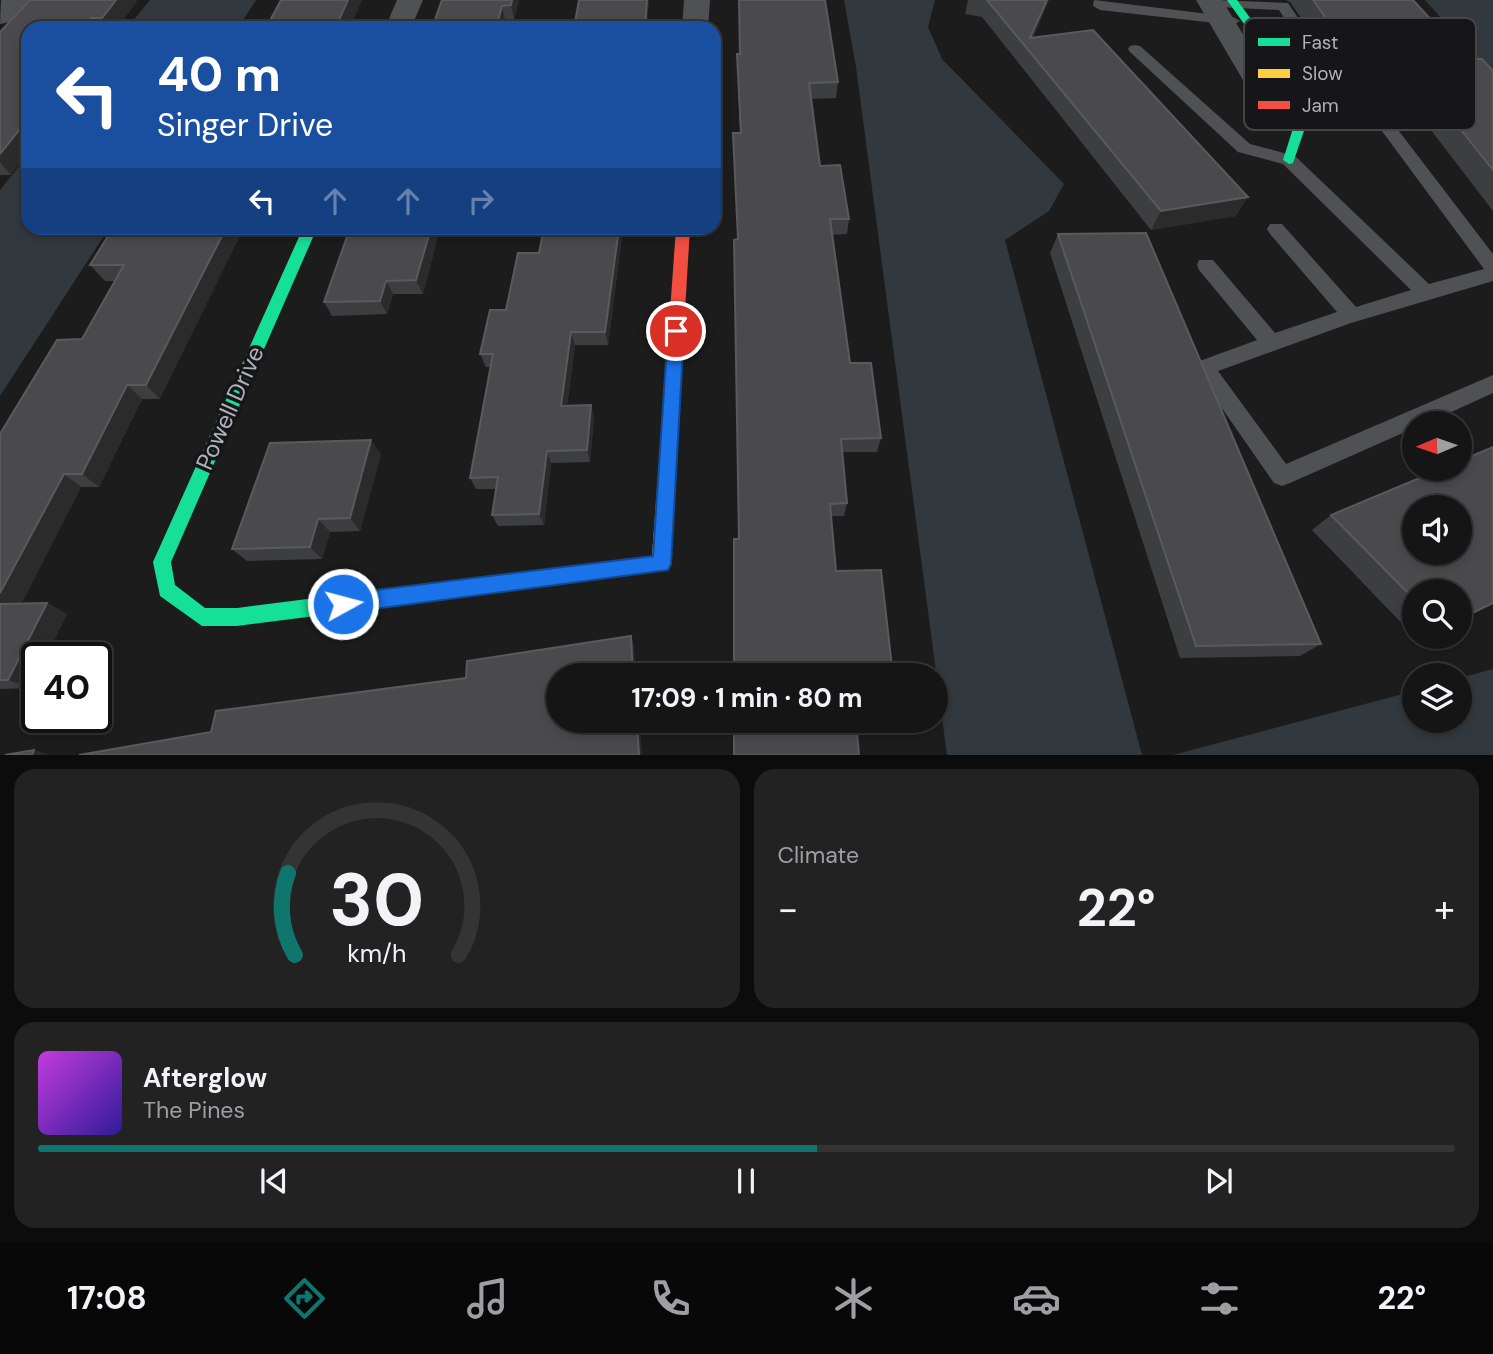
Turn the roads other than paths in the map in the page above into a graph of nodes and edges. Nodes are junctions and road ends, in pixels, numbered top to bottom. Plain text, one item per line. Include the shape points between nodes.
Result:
1 (16, 0) edge
2 (410, 0) edge
3 (697, 0) edge
4 (1101, 0) edge
5 (1281, 3) edge
6 (1225, 8) edge
7 (0, 16) edge
8 (1291, 18) edge
9 (401, 21) edge
10 (696, 21) edge
11 (1135, 49) dead end
12 (1244, 50) edge
13 (1298, 130) edge
14 (1390, 130) edge
15 (1289, 160) junction
16 (1276, 229) dead end
17 (307, 235) edge
18 (682, 235) edge
19 (1206, 265) dead end
20 (1493, 268) edge
21 (1493, 274) edge
22 (1425, 292) junction
23 (1352, 316) junction
24 (1270, 342) junction
25 (1493, 384) edge

1 - 7 street
2 - 9 street
3 - 10 street
4 - 6 lane via 1100,6
5 - 6 lane
5 - 8 lane
6 - 12 street
11 - 15 lane via 1244,148
13 - 15 street
14 - 20 lane
15 - 22 lane
16 - 23 lane
17 - 18 street, Powell Drive via 162,562 167,590 202,617 237,617 661,564
19 - 24 lane
21 - 22 lane
22 - 23 lane
23 - 24 lane
24 - 25 lane via 1205,368 1282,476

